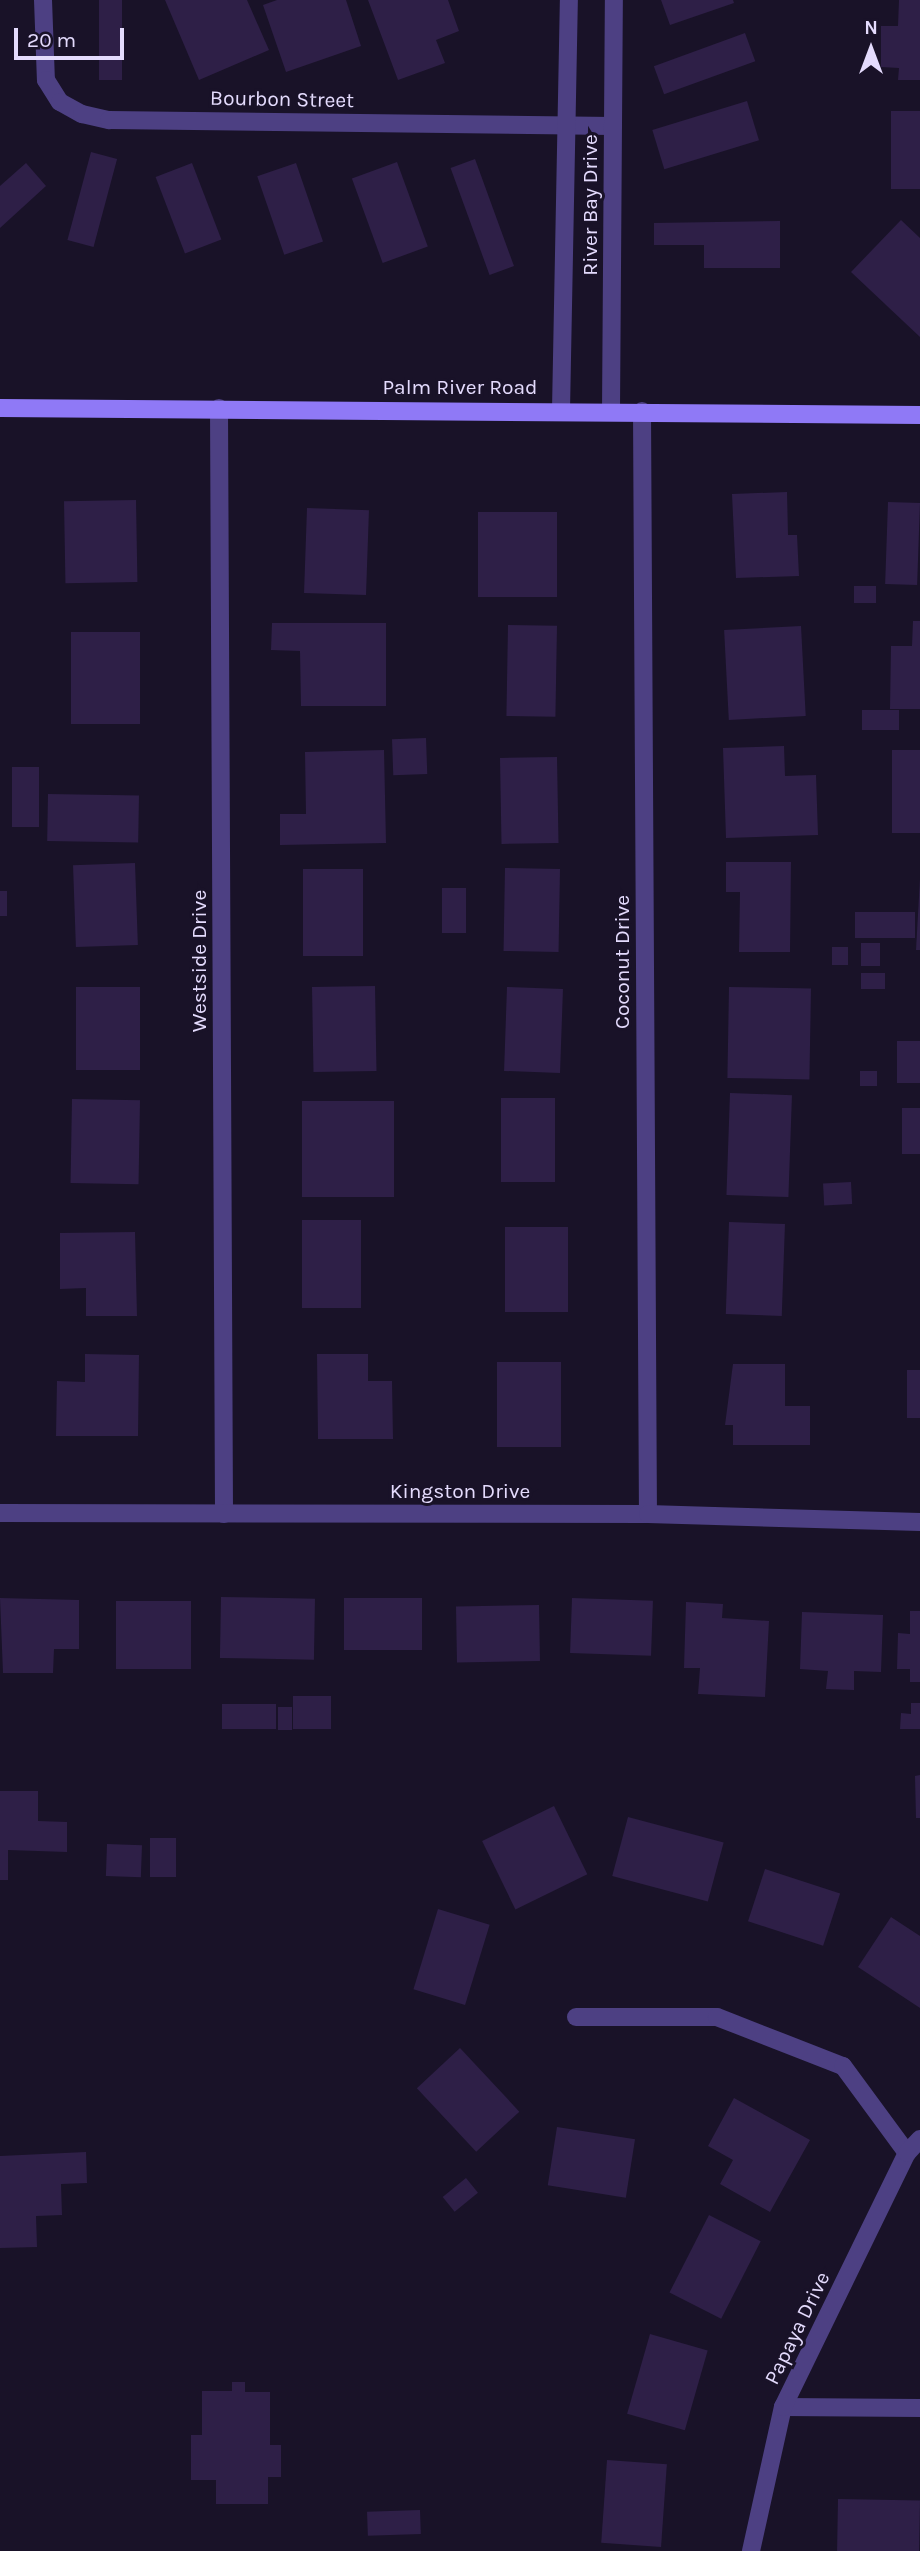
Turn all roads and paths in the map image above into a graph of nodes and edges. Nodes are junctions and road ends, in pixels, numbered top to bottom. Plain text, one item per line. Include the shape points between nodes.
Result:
1 (43, 0) edge
2 (569, 0) edge
3 (614, 0) edge
4 (567, 125) junction
5 (614, 126) junction
6 (0, 408) edge
7 (219, 408) junction
8 (561, 410) junction
9 (611, 411) junction
10 (642, 411) junction
11 (920, 415) edge
12 (0, 1513) edge
13 (224, 1514) junction
14 (648, 1514) junction
15 (920, 1522) edge
16 (576, 2017) dead end
17 (920, 2139) edge
18 (907, 2153) junction
19 (783, 2407) junction
20 (920, 2408) edge
21 (751, 2551) edge

1 - 4 street, Bourbon Street via 47,80 60,102 82,114 109,120
2 - 4 street, River Bay Drive
3 - 5 street, River Bay Drive
4 - 5 street, Bourbon Street
4 - 8 street, River Bay Drive
5 - 9 street, River Bay Drive
6 - 7 street, Palm River Road
7 - 8 street, Palm River Road
7 - 13 street, Westside Drive
8 - 9 street, Palm River Road
9 - 10 street, Palm River Road
10 - 11 street, Palm River Road
10 - 14 street, Coconut Drive
12 - 13 street, Kingston Drive
13 - 14 street, Kingston Drive
14 - 15 street, Kingston Drive
16 - 18 street via 717,2017 843,2066
17 - 18 street, Papaya Drive
18 - 19 street, Papaya Drive
19 - 20 street
19 - 21 street, Papaya Drive

